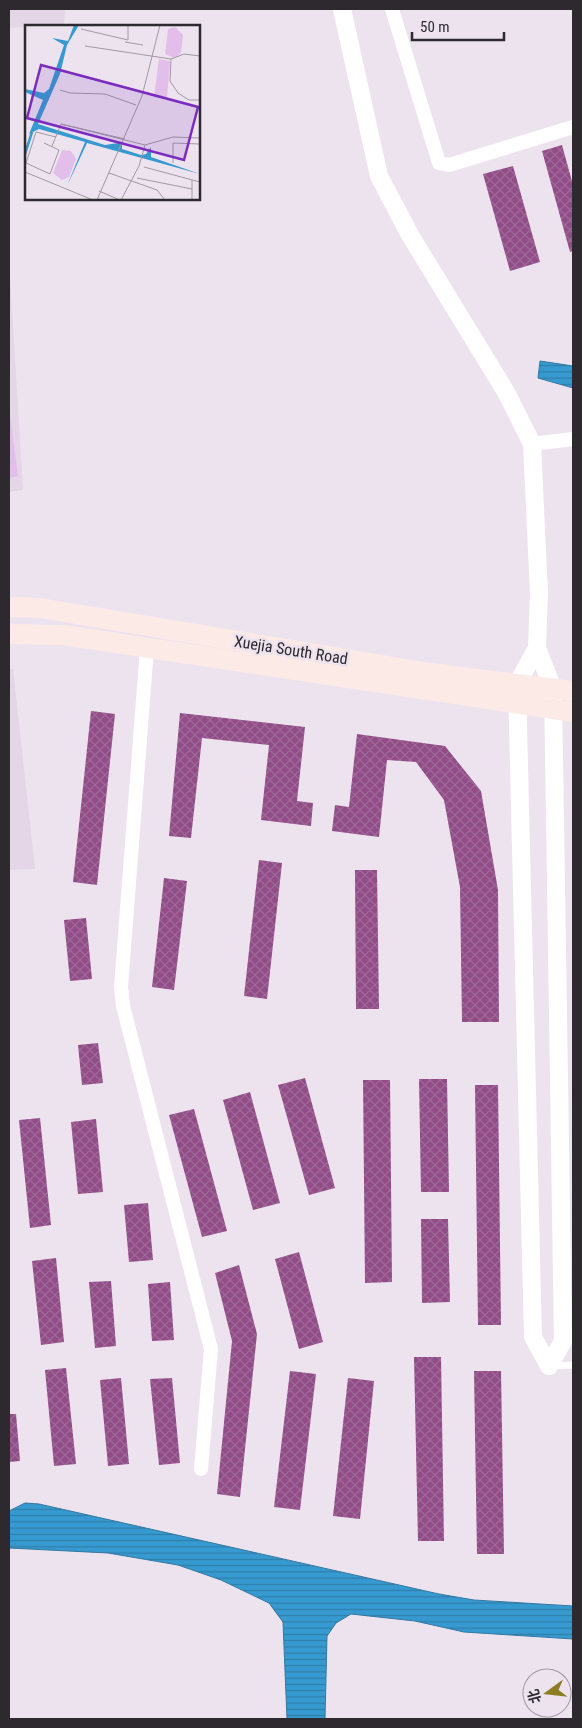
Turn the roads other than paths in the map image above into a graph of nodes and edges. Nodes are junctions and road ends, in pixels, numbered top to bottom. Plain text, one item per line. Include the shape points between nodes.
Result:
1 (342, 9) edge
2 (392, 9) edge
3 (573, 127) edge
4 (573, 439) edge
5 (532, 444) junction
6 (9, 607) edge
7 (9, 634) edge
8 (147, 648) junction
9 (537, 648) junction
10 (517, 684) junction
11 (553, 689) junction
12 (573, 692) edge
13 (518, 704) junction
14 (573, 712) edge
15 (573, 1365) edge
16 (549, 1366) junction
17 (201, 1469) dead end

1 - 5 street via 379,176 410,236 506,392
2 - 3 street via 439,163 449,165
4 - 5 street
5 - 9 street via 539,593
6 - 10 main road, Xuejia South Road via 40,608 430,673
7 - 8 main road, Xuejia South Road via 63,635
8 - 13 main road, Xuejia South Road
8 - 17 street via 121,987 123,1006 211,1349
9 - 10 street
9 - 11 street
10 - 11 main road, Xuejia South Road
10 - 13 street
11 - 12 main road, Xuejia South Road
11 - 16 street via 564,1341
13 - 14 main road, Xuejia South Road
13 - 16 street via 533,1337
15 - 16 lane

